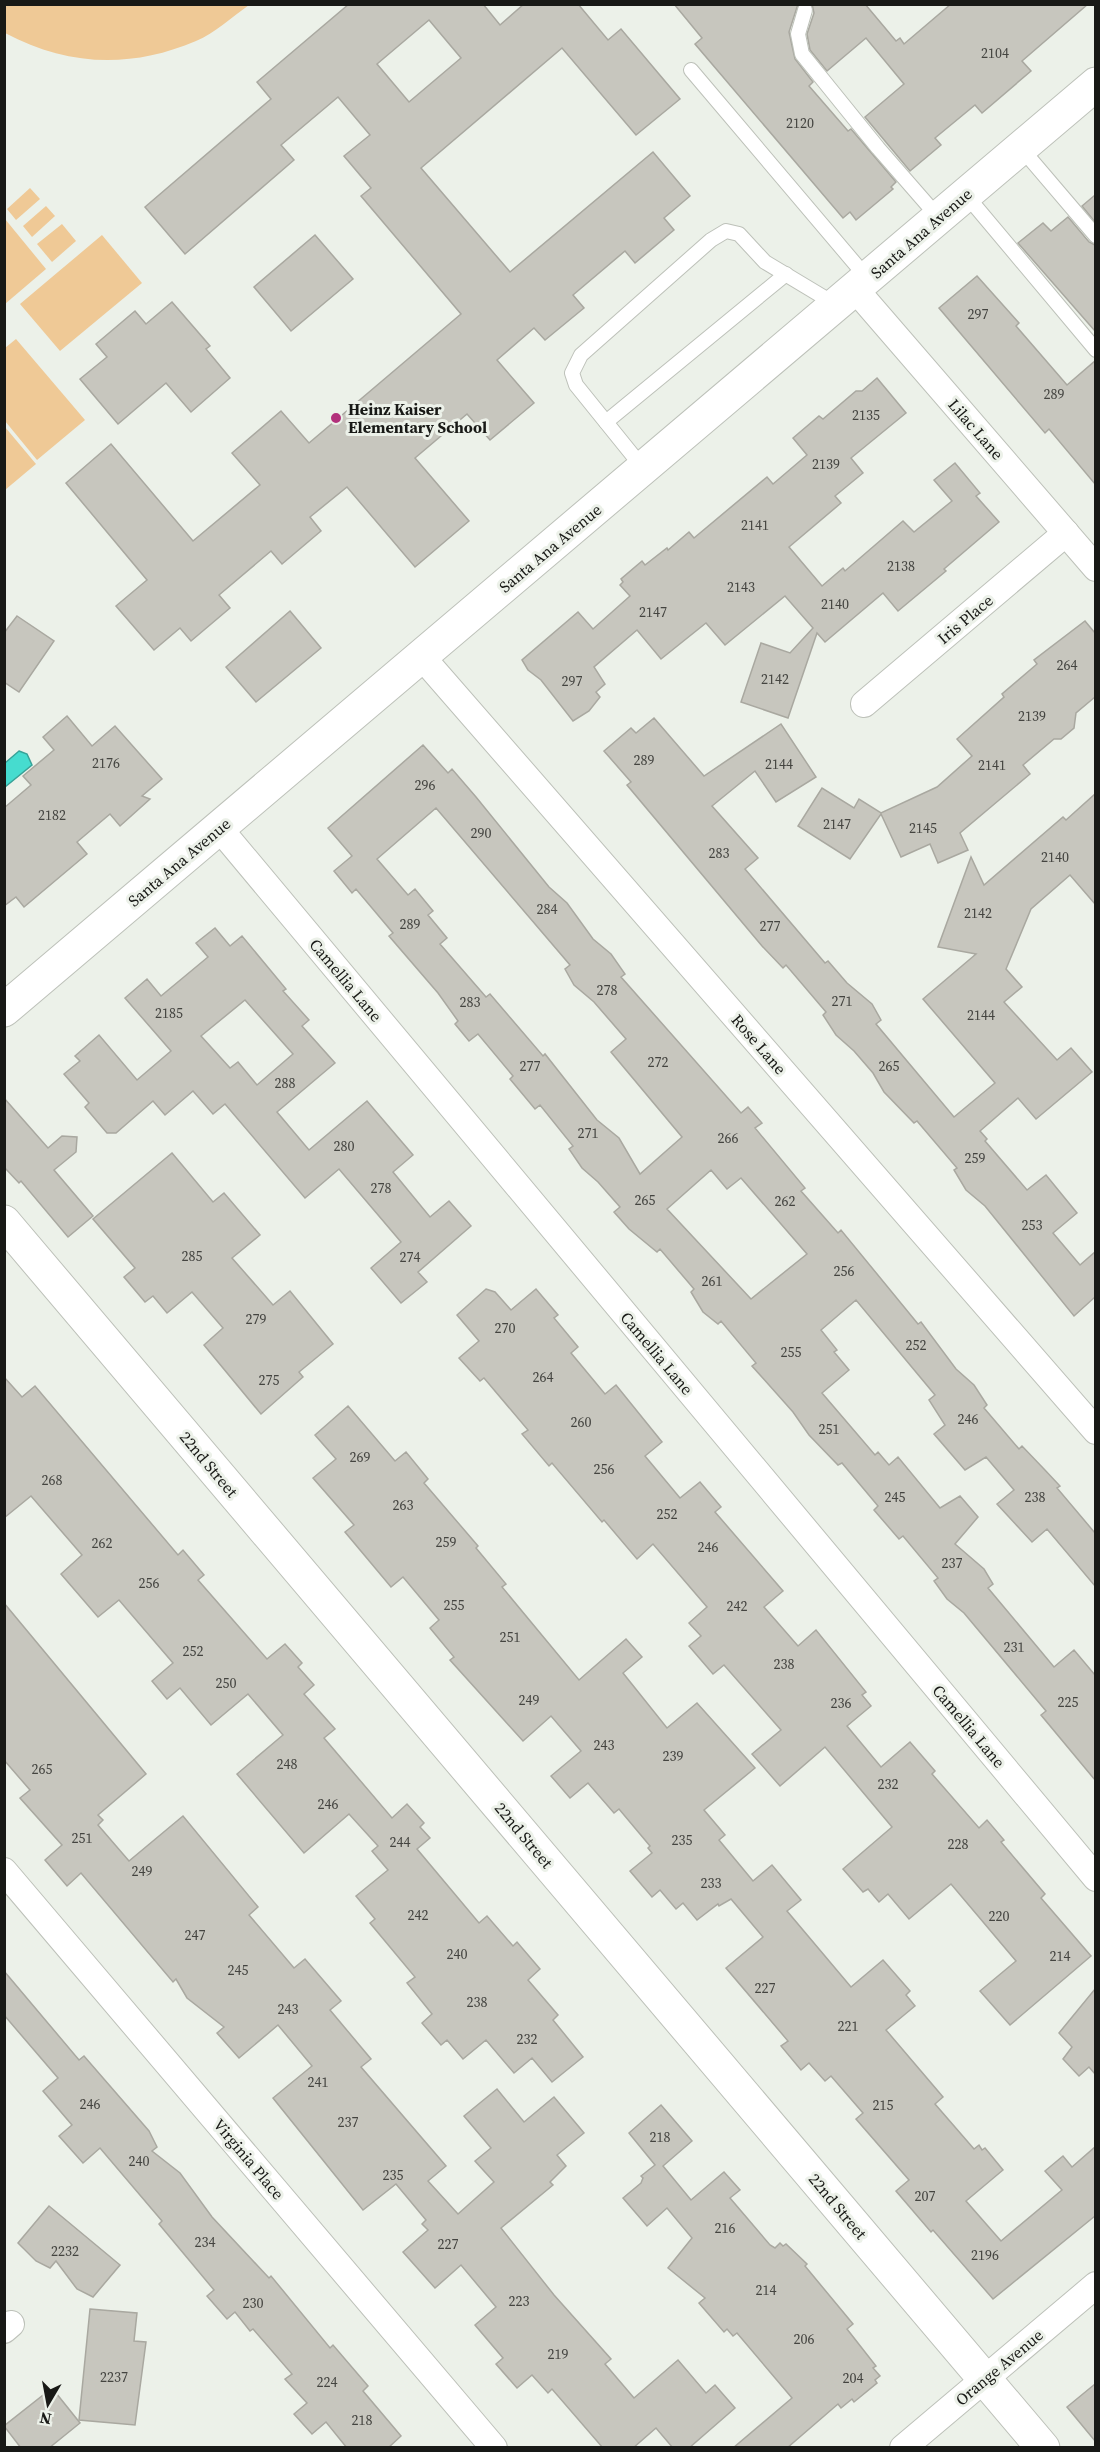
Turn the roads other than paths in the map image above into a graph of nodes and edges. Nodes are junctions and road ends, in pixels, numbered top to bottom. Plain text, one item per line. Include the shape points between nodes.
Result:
1 (805, 10) dead end
2 (690, 70) dead end
3 (1095, 84) edge
4 (1021, 148) junction
5 (966, 195) junction
6 (939, 218) junction
7 (1095, 236) edge
8 (786, 274) junction
9 (853, 291) junction
10 (1095, 350) edge
11 (606, 422) junction
12 (644, 468) junction
13 (1066, 533) junction
14 (1095, 568) edge
15 (422, 657) junction
16 (864, 704) dead end
17 (219, 828) junction
18 (4, 1010) edge
19 (4, 1222) edge
20 (1095, 1431) edge
21 (4, 1871) edge
22 (1095, 1878) edge
23 (1095, 2285) edge
24 (985, 2379) junction
25 (494, 2448) edge
26 (903, 2448) edge
27 (1042, 2448) edge

1 - 6 lane via 798,34 802,54
2 - 9 lane
3 - 4 street, Santa Ana Avenue
4 - 5 street, Santa Ana Avenue
4 - 7 lane
5 - 6 street, Santa Ana Avenue
5 - 10 lane
6 - 9 street, Santa Ana Avenue
8 - 9 lane
8 - 11 lane
8 - 11 lane via 765,262 739,234 726,231 711,240 582,355 572,373 576,385
9 - 12 street, Santa Ana Avenue
9 - 13 street, Lilac Lane
11 - 12 lane
12 - 15 street, Santa Ana Avenue
13 - 14 street, Lilac Lane
13 - 16 street, Iris Place
15 - 17 street, Santa Ana Avenue
15 - 20 street, Rose Lane
17 - 18 street, Santa Ana Avenue
17 - 22 street, Camellia Lane
19 - 24 street, 22nd Street
21 - 25 street, Virginia Place
23 - 24 street, Orange Avenue
24 - 26 street, Orange Avenue
24 - 27 street, 22nd Street

